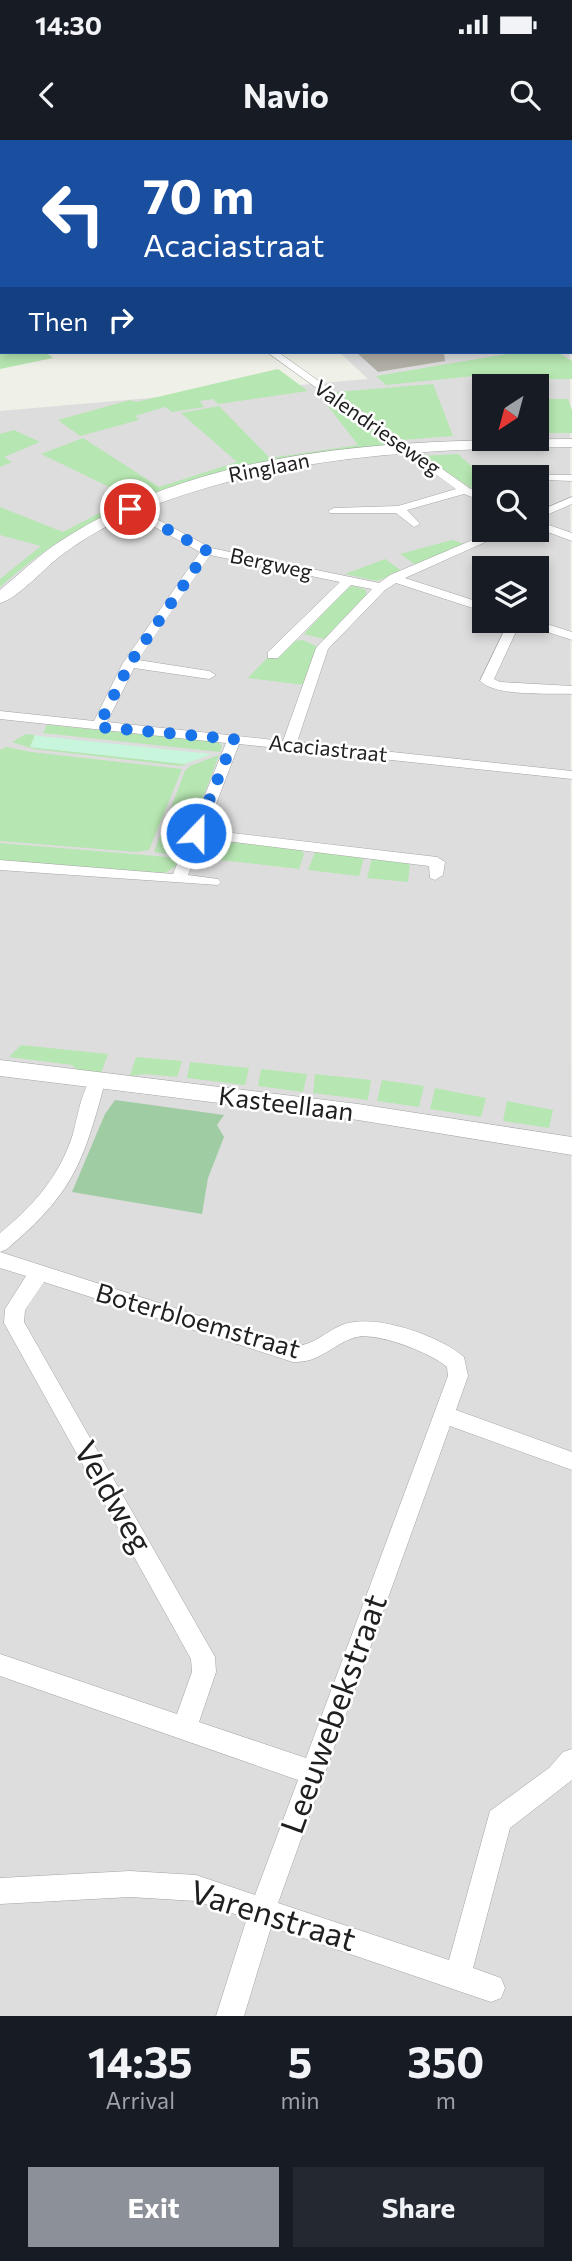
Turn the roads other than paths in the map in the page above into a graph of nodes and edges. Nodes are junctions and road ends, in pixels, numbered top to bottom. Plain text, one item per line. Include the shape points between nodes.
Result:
1 (275, 354) edge
2 (572, 443) edge
3 (406, 449) junction
4 (549, 478) dead end
5 (572, 478) edge
6 (465, 490) junction
7 (472, 493) edge
8 (572, 500) edge
9 (130, 509) junction
10 (399, 509) junction
11 (334, 511) dead end
12 (549, 511) edge
13 (414, 524) dead end
14 (549, 528) edge
15 (572, 537) edge
16 (478, 542) edge
17 (207, 551) junction
18 (394, 578) junction
19 (349, 580) junction
20 (381, 587) junction
21 (0, 598) edge
22 (472, 604) edge
23 (549, 629) edge
24 (509, 633) edge
25 (294, 635) junction
26 (572, 636) edge
27 (325, 643) junction
28 (273, 655) dead end
29 (130, 663) junction
30 (209, 675) dead end
31 (572, 690) edge
32 (0, 715) edge
33 (98, 727) junction
34 (234, 739) junction
35 (289, 744) junction
36 (572, 775) edge
37 (196, 833) junction
38 (0, 865) edge
39 (435, 875) dead end
40 (179, 878) junction
41 (213, 881) dead end
42 (0, 1068) edge
43 (96, 1082) junction
44 (572, 1146) edge
45 (0, 1244) edge
46 (0, 1260) edge
47 (39, 1273) junction
48 (444, 1415) junction
49 (572, 1461) edge
50 (0, 1665) edge
51 (185, 1728) junction
52 (572, 1761) edge
53 (312, 1773) junction
54 (0, 1891) edge
55 (263, 1909) junction
56 (458, 1976) junction
57 (491, 1988) dead end
58 (230, 2016) edge

1 - 3 street, Valendrieseweg
2 - 3 street, Ringlaan
3 - 6 street, Valendrieseweg
3 - 9 street, Ringlaan via 246,471
4 - 5 street
6 - 7 street, Valendrieseweg
6 - 10 street
8 - 12 street
9 - 17 street, Bergweg
9 - 21 street, Ringlaan via 55,552
10 - 11 street
10 - 13 street
14 - 15 street
16 - 18 street
17 - 19 street, Bergweg
17 - 29 street
18 - 20 street
18 - 22 street
19 - 20 street, Bergweg
19 - 25 street
20 - 27 street
23 - 26 street
24 - 31 street via 487,681 497,686
25 - 27 street
25 - 28 street
27 - 35 street
29 - 30 street
29 - 33 street
32 - 33 street, Acaciastraat
33 - 34 street, Acaciastraat
34 - 35 street, Acaciastraat
34 - 37 street
35 - 36 street, Acaciastraat
37 - 39 street via 437,862
37 - 40 street
38 - 40 street
40 - 41 street
42 - 43 street, Kasteellaan
43 - 44 street, Kasteellaan via 358,1112
43 - 45 street via 67,1177 44,1208
46 - 47 street, Boterbloemstraat
47 - 48 street, Boterbloemstraat via 293,1354 312,1353 349,1331 364,1328 447,1352 459,1370
47 - 51 street, Veldweg via 15,1309 13,1323 203,1657 204,1672
48 - 49 street
48 - 53 street, Leeuwebekstraat
50 - 51 street
51 - 53 street
52 - 56 street via 558,1777 499,1820
53 - 55 street, Leeuwebekstraat
54 - 55 street, Varenstraat via 165,1884 207,1891
55 - 56 street, Varenstraat
55 - 58 street, Leeuwebekstraat
56 - 57 street, Varenstraat

